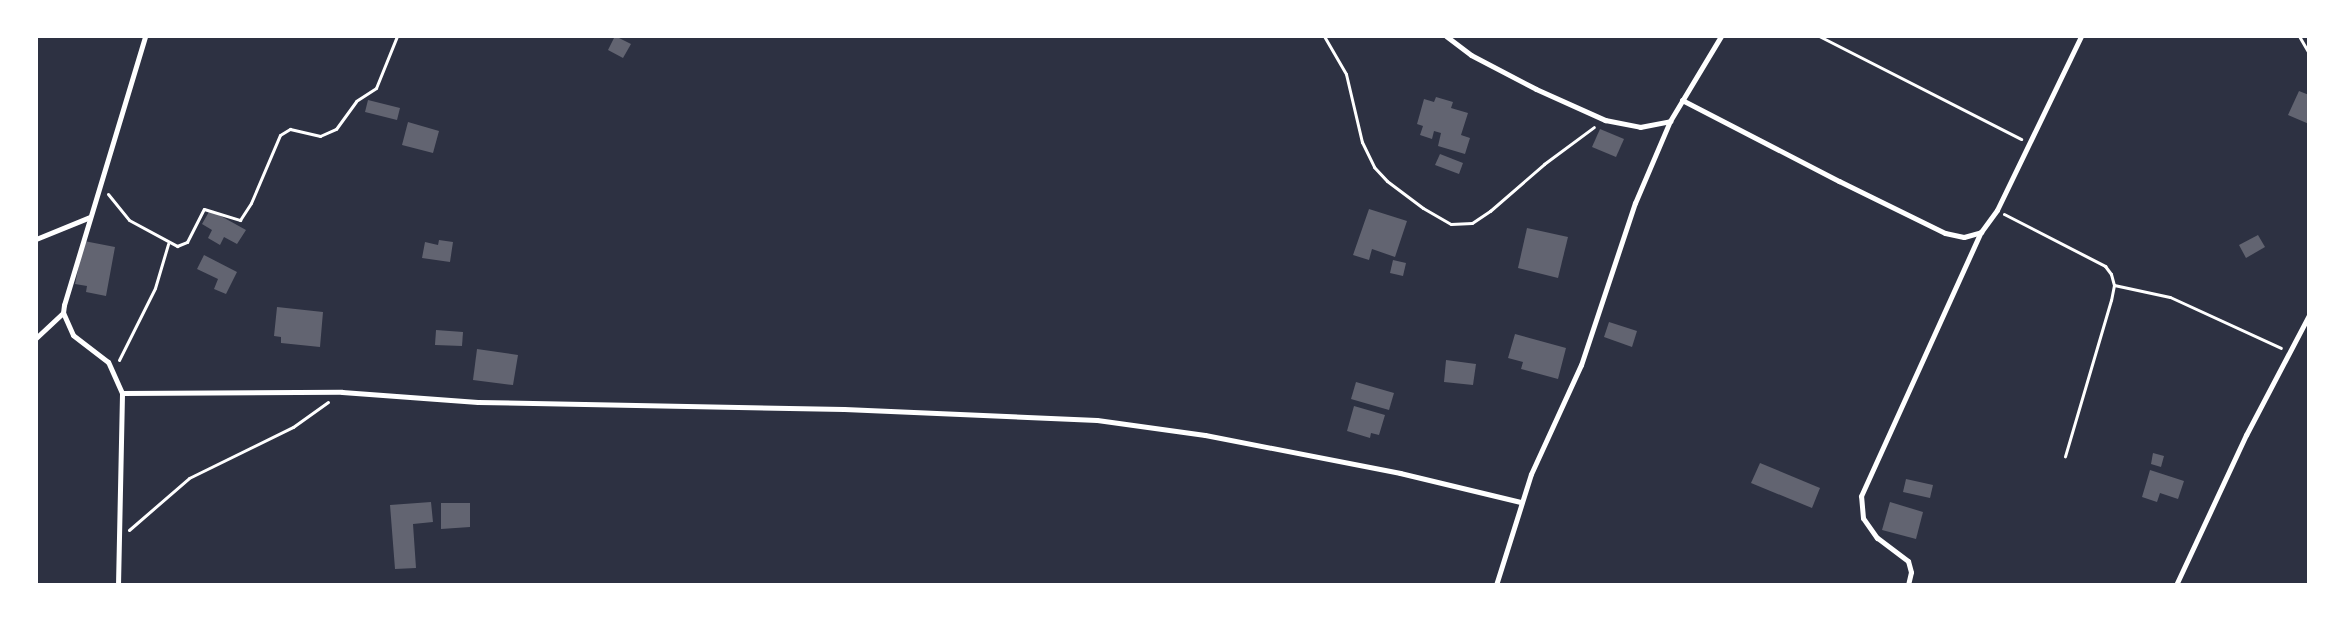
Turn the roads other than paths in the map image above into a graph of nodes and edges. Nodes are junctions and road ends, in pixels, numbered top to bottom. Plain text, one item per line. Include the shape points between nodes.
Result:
1 (145, 36) edge
2 (1446, 36) edge
3 (1721, 36) edge
4 (2081, 36) edge
5 (1682, 100) junction
6 (1670, 121) junction
7 (90, 217) junction
8 (1981, 232) junction
9 (36, 239) edge
10 (63, 313) junction
11 (2309, 314) edge
12 (36, 338) edge
13 (122, 393) junction
14 (1521, 502) junction
15 (118, 585) edge
16 (1496, 585) edge
17 (1908, 585) edge
18 (2176, 585) edge

1 - 7 street via 103,183
2 - 6 street via 1471,55 1605,120 1640,128
3 - 5 street
4 - 8 street via 1997,210
5 - 6 street
5 - 8 street via 1945,232 1964,237
6 - 14 street via 1635,203 1581,366
7 - 9 street
7 - 10 street via 67,289
8 - 17 street via 1861,496 1863,518 1876,538 1908,561 1911,572
10 - 12 street
10 - 13 street via 73,335 114,370
11 - 18 street via 2246,435
13 - 14 street via 342,392 478,402 853,410 1097,420 1205,435 1372,467
13 - 15 street
14 - 16 street

